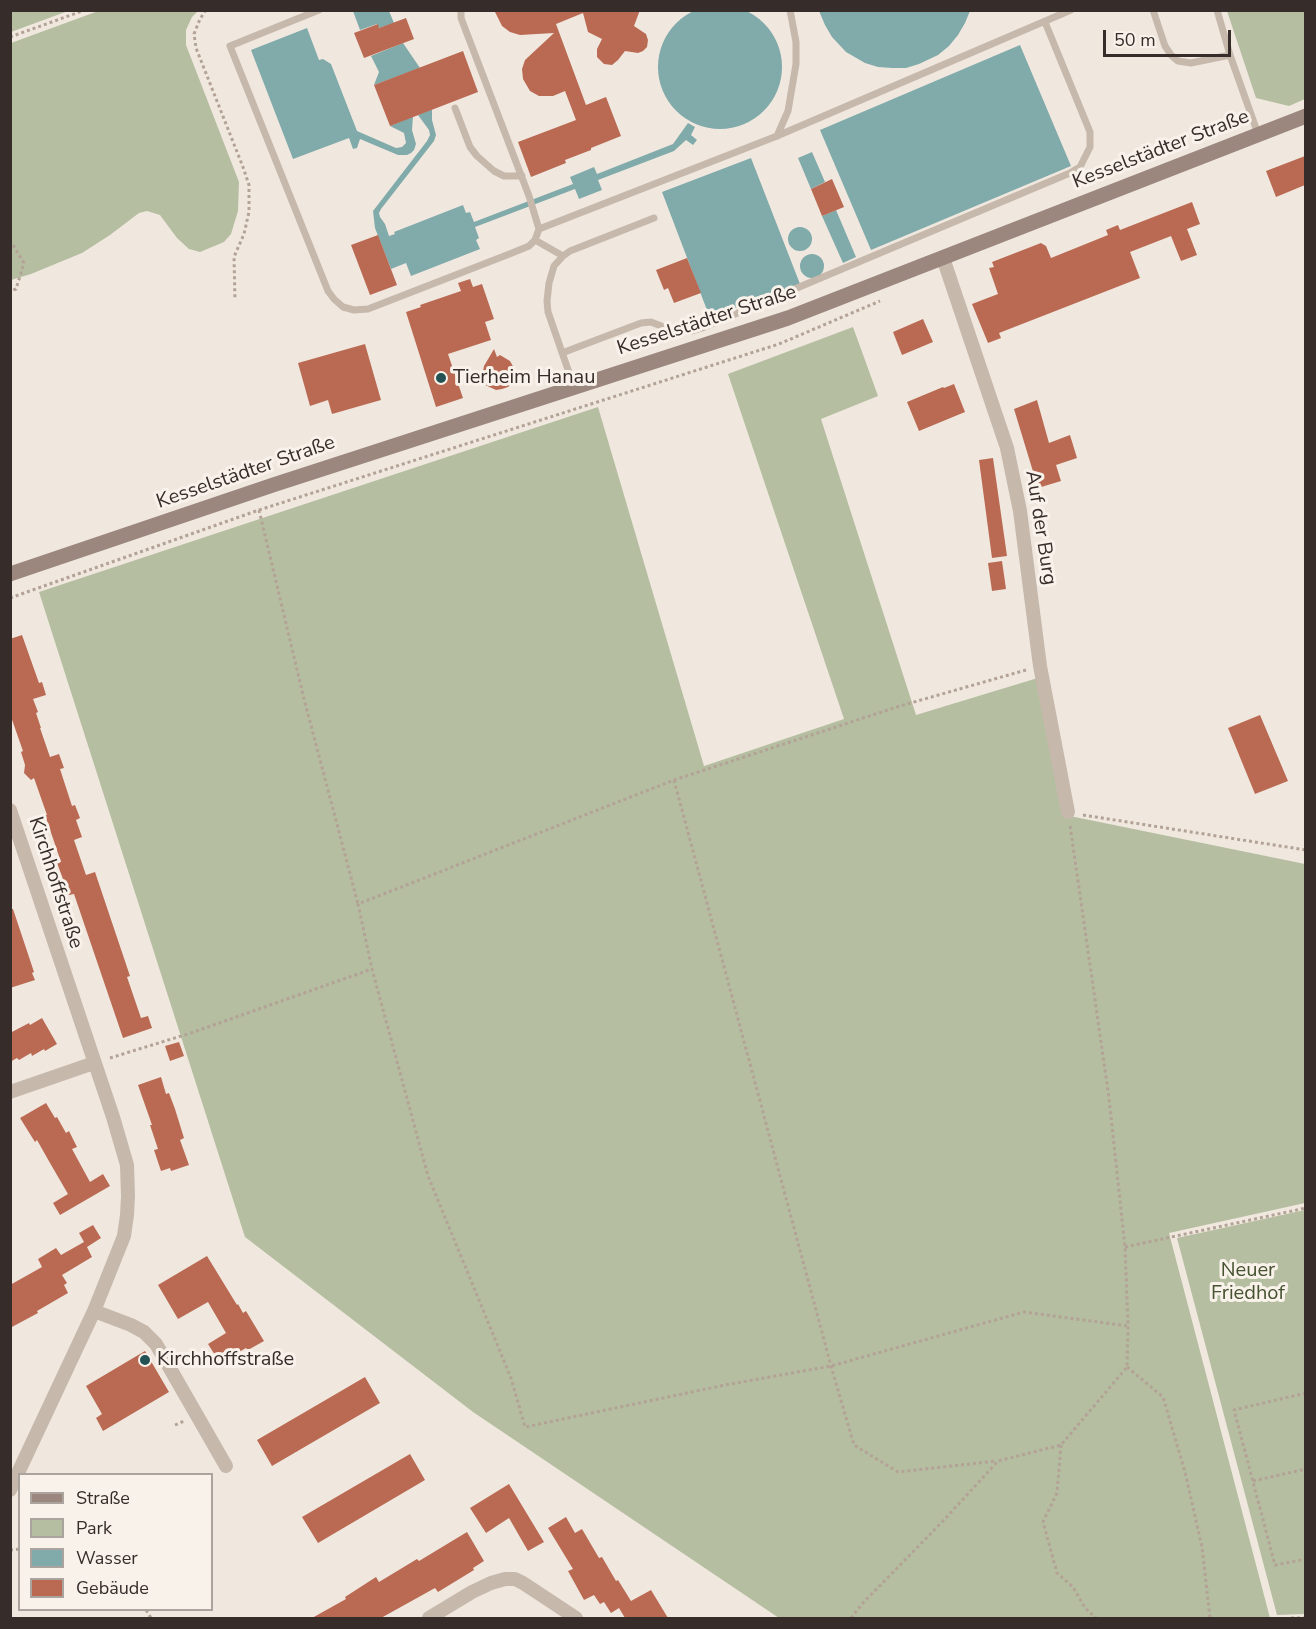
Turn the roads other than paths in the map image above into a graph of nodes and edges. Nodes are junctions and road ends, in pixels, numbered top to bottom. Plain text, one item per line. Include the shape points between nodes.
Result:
1 (319, 10) edge
2 (461, 10) edge
3 (790, 10) edge
4 (1071, 10) edge
5 (1153, 10) edge
6 (1217, 10) edge
7 (1046, 22) junction
8 (1230, 55) junction
9 (455, 108) dead end
10 (1305, 116) edge
11 (1258, 134) junction
12 (777, 136) junction
13 (522, 177) junction
14 (654, 218) dead end
15 (538, 229) junction
16 (535, 240) junction
17 (562, 256) junction
18 (944, 258) junction
19 (562, 353) junction
20 (574, 387) junction
21 (10, 574) edge
22 (10, 810) edge
23 (1068, 813) road end
24 (13, 825) edge
25 (94, 1063) junction
26 (10, 1092) edge
27 (94, 1311) junction
28 (226, 1466) dead end
29 (10, 1490) edge
30 (429, 1618) edge
31 (576, 1618) edge

1 - 16 lane via 230,46 322,278 334,299 343,307 368,309 512,253
2 - 13 lane
3 - 12 lane via 796,64 788,111
4 - 7 lane
5 - 8 lane via 1165,46 1178,61 1191,63
6 - 8 lane
7 - 12 lane
7 - 19 lane via 1090,132 1090,147 1080,166 1070,173 702,328 692,331 641,323
8 - 11 lane
9 - 13 lane via 477,156 504,176
10 - 11 main road, Kesselstädter Straße
11 - 18 main road, Kesselstädter Straße
12 - 15 lane
13 - 15 lane
14 - 17 lane
15 - 16 lane
16 - 17 lane
17 - 19 lane via 551,274 547,301
18 - 20 main road, Kesselstädter Straße via 788,318
18 - 23 street, Auf der Burg via 1007,448 1020,511 1040,666
19 - 20 lane
20 - 21 main road, Kesselstädter Straße
22 - 24 street, Kirchhoffstraße
24 - 25 street, Kirchhoffstraße
25 - 26 street
25 - 27 street, Kirchhoffstraße via 127,1165 128,1196 123,1236
27 - 28 street via 131,1325 156,1344
27 - 29 street, Kirchhoffstraße
30 - 31 street via 472,1592 505,1579 523,1583

